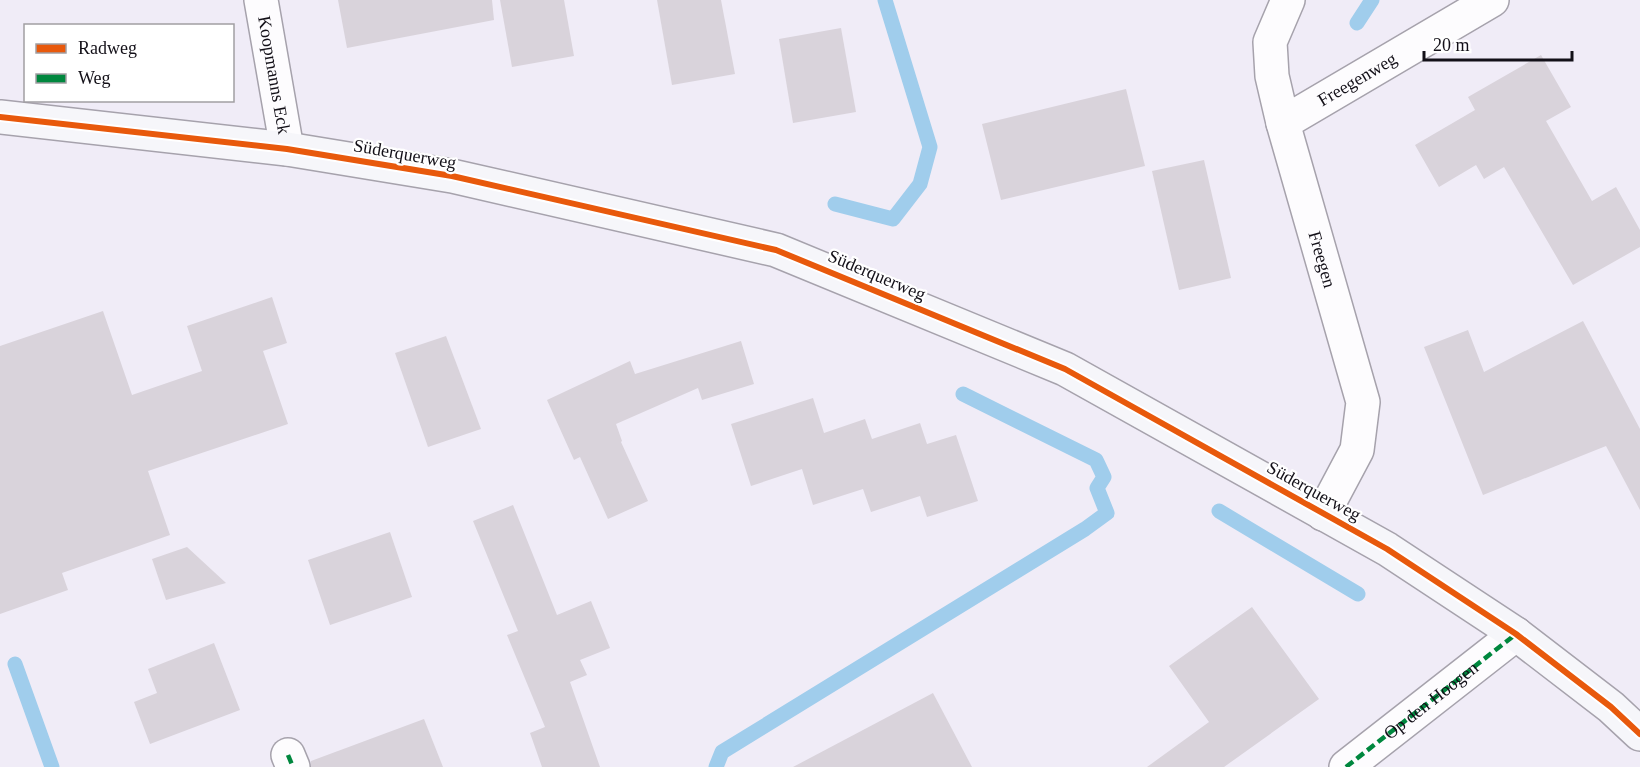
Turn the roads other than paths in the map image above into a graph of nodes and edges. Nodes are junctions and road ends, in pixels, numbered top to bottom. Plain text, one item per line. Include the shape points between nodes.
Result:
1 (261, 0) edge
2 (1288, 0) edge
3 (1492, 0) edge
4 (0, 117) edge
5 (1283, 123) junction
6 (287, 149) junction
7 (1323, 514) junction
8 (1516, 634) junction
9 (1640, 734) edge
10 (1346, 767) edge

1 - 6 street, Koopmanns Eck
2 - 5 street, Freegen via 1270,42 1272,76
3 - 5 street, Freegenweg
4 - 6 street, Süderquerweg
5 - 7 street, Freegen via 1363,402 1357,450
6 - 7 street, Süderquerweg via 452,176 776,250 1065,369
7 - 8 street, Süderquerweg via 1387,549
8 - 9 street, Süderquerweg
8 - 10 street, Op den Hoogen

